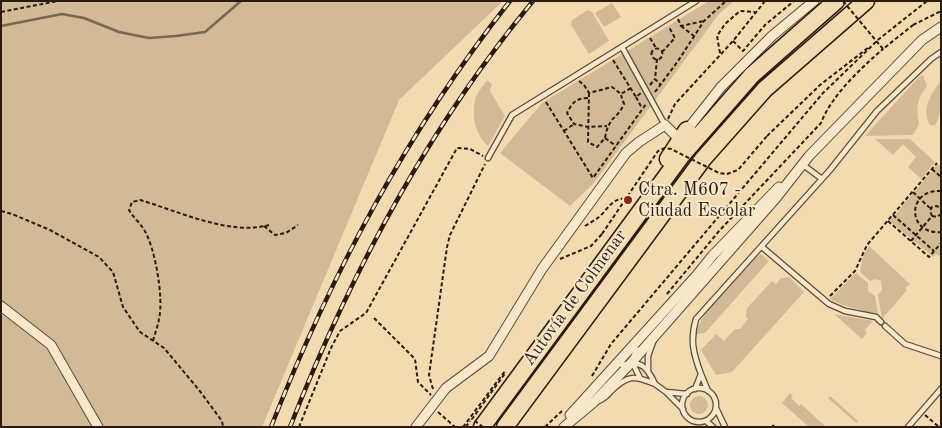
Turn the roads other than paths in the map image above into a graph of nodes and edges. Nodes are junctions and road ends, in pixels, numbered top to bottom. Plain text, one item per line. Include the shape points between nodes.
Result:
1 (696, 1) edge
2 (814, 1) edge
3 (836, 1) edge
4 (866, 1) edge
5 (941, 27) edge
6 (622, 47) junction
7 (941, 52) edge
8 (665, 125) junction
9 (684, 134) junction
10 (488, 158) road end
11 (802, 164) junction
12 (792, 176) junction
13 (822, 179) junction
14 (762, 247) junction
15 (696, 276) junction
16 (1, 306) edge
17 (569, 309) junction
18 (654, 336) junction
19 (636, 349) joint
20 (941, 356) edge
21 (632, 362) junction
22 (622, 365) joint
23 (648, 370) junction
24 (701, 374) junction
25 (640, 378) junction
26 (655, 384) junction
27 (695, 389) junction
28 (941, 390) edge
29 (708, 391) junction
30 (666, 392) junction
31 (687, 394) junction
32 (594, 402) junction
33 (716, 408) junction
34 (683, 409) junction
35 (706, 421) junction
36 (479, 424) edge
37 (98, 427) edge
38 (416, 427) edge
39 (505, 427) edge
40 (562, 427) edge
41 (713, 427) edge
42 (724, 427) edge
43 (908, 427) edge

1 - 6 lane
2 - 9 street via 746,62
3 - 17 highway, Autovía de Colmenar via 752,75 720,111 682,155
4 - 39 highway, Autovía de Colmenar via 764,90 703,159
5 - 11 street via 922,40
6 - 8 lane
6 - 10 lane via 512,115
7 - 13 lane via 877,111
8 - 9 street via 674,134
8 - 38 street via 626,153 542,269 489,356 446,388
9 - 17 highway
11 - 12 street
11 - 13 lane
12 - 15 street
12 - 18 street
13 - 14 lane
14 - 20 lane via 829,304 876,317 905,344
14 - 24 lane via 696,319 692,338
15 - 19 street via 687,294
15 - 40 street
16 - 37 street via 51,346
17 - 36 highway, Autovía de Colmenar
18 - 21 street
18 - 23 lane
19 - 21 lane
21 - 22 lane
21 - 23 lane
21 - 25 lane
21 - 32 street
22 - 40 street
23 - 26 lane
24 - 27 lane
24 - 29 lane
25 - 26 lane
25 - 32 lane via 622,381 603,399
26 - 30 lane
27 - 29 lane
27 - 31 lane
28 - 43 lane
29 - 33 lane via 716,400
30 - 31 lane
30 - 34 lane
31 - 34 lane
32 - 40 street
33 - 35 lane
33 - 42 lane
34 - 35 lane via 694,422
35 - 41 lane

